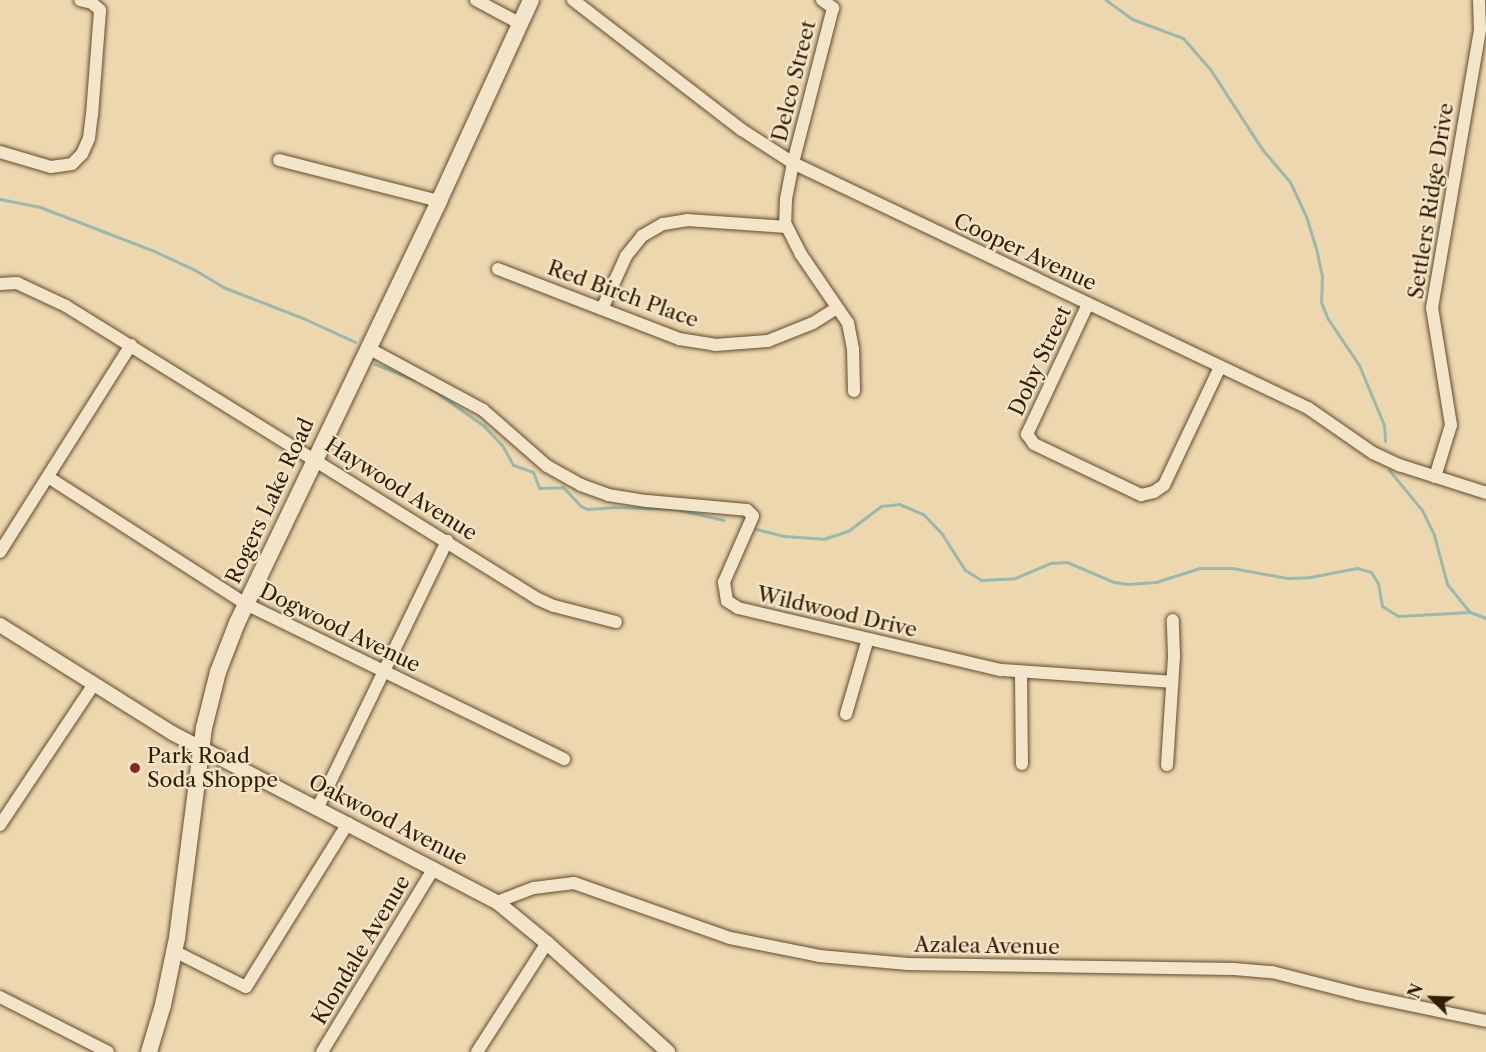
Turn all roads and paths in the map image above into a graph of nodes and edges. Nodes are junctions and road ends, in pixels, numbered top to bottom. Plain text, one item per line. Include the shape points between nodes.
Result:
1 (80, 0) edge
2 (476, 0) edge
3 (531, 0) edge
4 (573, 0) edge
5 (822, 0) edge
6 (1479, 0) edge
7 (521, 24) junction
8 (0, 152) edge
9 (279, 160) dead end
10 (794, 163) junction
11 (439, 201) junction
12 (787, 227) junction
13 (498, 269) dead end
14 (0, 284) edge
15 (1088, 304) junction
16 (837, 308) junction
17 (602, 309) junction
18 (131, 345) junction
19 (368, 348) junction
20 (1221, 366) junction
21 (854, 391) dead end
22 (315, 459) junction
23 (48, 477) junction
24 (1435, 477) junction
25 (1486, 493) edge
26 (447, 541) junction
27 (0, 552) edge
28 (246, 604) junction
29 (1173, 620) dead end
30 (616, 622) dead end
31 (0, 625) edge
32 (868, 639) junction
33 (384, 671) junction
34 (1021, 673) junction
35 (1172, 682) junction
36 (94, 684) junction
37 (846, 714) dead end
38 (201, 748) junction
39 (564, 759) dead end
40 (1022, 764) dead end
41 (1167, 765) dead end
42 (318, 807) junction
43 (348, 824) junction
44 (0, 825) edge
45 (434, 868) junction
46 (496, 902) junction
47 (547, 943) junction
48 (174, 951) junction
49 (0, 997) edge
50 (1486, 1021) edge
51 (108, 1052) edge
52 (149, 1052) edge
53 (322, 1052) edge
54 (477, 1052) edge
55 (668, 1052) edge

1 - 8 street via 100,10 92,115 82,154 72,165 51,167
2 - 7 street
3 - 7 main road, Rogers Lake Road
4 - 10 street, Cooper Avenue via 742,130
5 - 10 street, Delco Street via 833,8
6 - 24 street, Settlers Ridge Drive via 1480,29 1432,308 1451,425
7 - 11 main road, Rogers Lake Road
9 - 11 street
10 - 12 street, Delco Street via 786,199
10 - 15 street, Cooper Avenue
11 - 19 main road, Rogers Lake Road
12 - 16 street
12 - 17 street via 687,220 663,224 642,236 626,256
13 - 17 street, Red Birch Place
14 - 18 street, Haywood Avenue via 17,283 66,306
15 - 20 street, Cooper Avenue
15 - 20 street, Doby Street via 1027,434 1034,444 1142,495 1164,485
16 - 17 street, Red Birch Place via 813,323 768,341 715,345 679,339
16 - 21 street via 848,323 854,349
18 - 22 street, Haywood Avenue
18 - 23 street
19 - 22 main road, Rogers Lake Road
19 - 32 street, Wildwood Drive via 483,410 547,466 581,485 637,500 747,510 753,516 724,582 727,601 753,613
20 - 24 street, Cooper Avenue via 1308,408 1373,453
22 - 26 street, Haywood Avenue
22 - 28 main road, Rogers Lake Road
23 - 27 street
23 - 28 street, Dogwood Avenue
24 - 25 street, Cooper Avenue
26 - 30 street, Haywood Avenue via 538,599
26 - 33 street
28 - 33 street, Dogwood Avenue
28 - 38 main road, Rogers Lake Road via 218,672
29 - 35 street
31 - 36 street, Oakwood Avenue
32 - 34 street, Wildwood Drive
32 - 37 street
33 - 39 street, Dogwood Avenue
33 - 42 street
34 - 35 street, Wildwood Drive
34 - 40 street
35 - 41 street
36 - 38 street, Oakwood Avenue
36 - 44 street
38 - 42 street, Oakwood Avenue
38 - 48 main road, Rogers Lake Road
42 - 43 street, Oakwood Avenue
43 - 45 street, Oakwood Avenue
43 - 48 street via 246,987
45 - 46 street, Oakwood Avenue
45 - 53 street, Klondale Avenue
46 - 47 street, Oakwood Avenue
46 - 50 street, Azalea Avenue via 534,888 574,883 730,939 819,956 908,964 1272,972
47 - 54 street
47 - 55 street, Oakwood Avenue
48 - 52 main road, Rogers Lake Road
49 - 51 street

